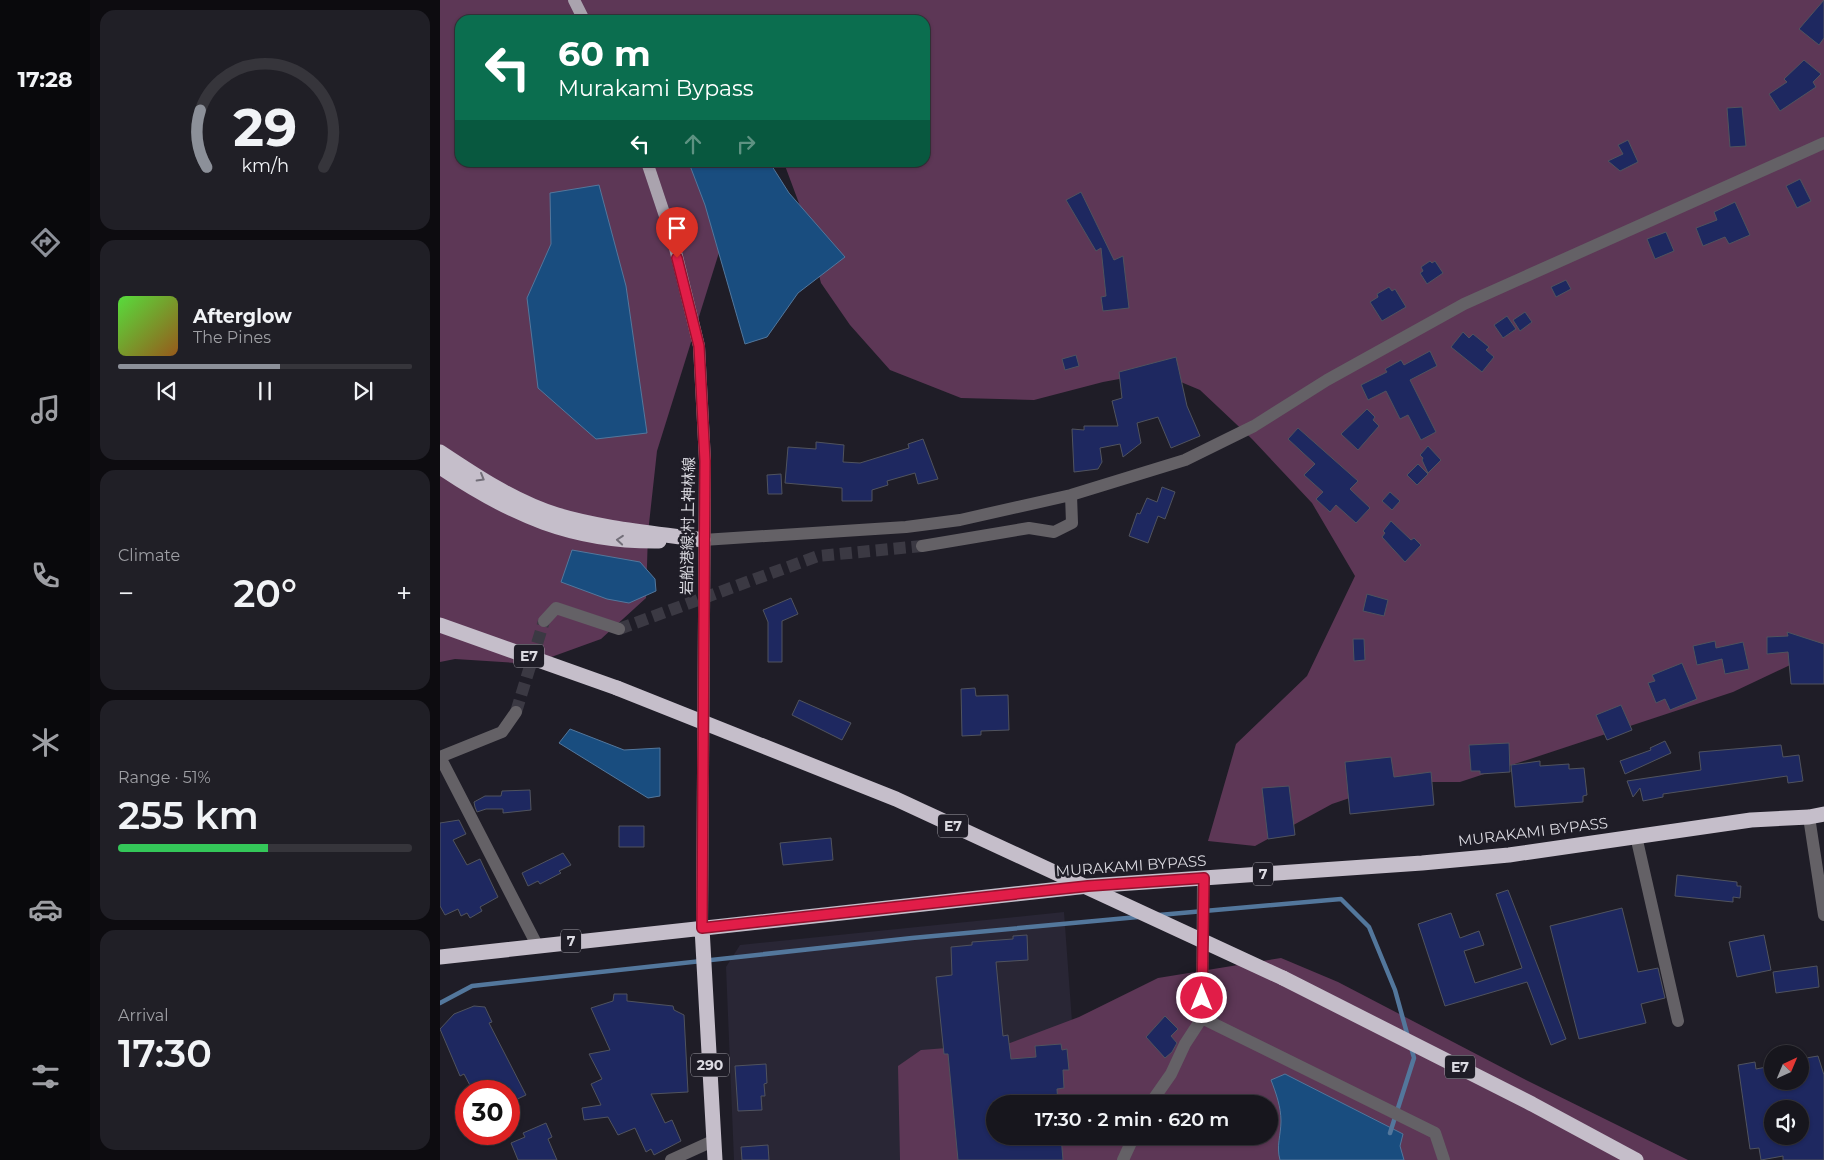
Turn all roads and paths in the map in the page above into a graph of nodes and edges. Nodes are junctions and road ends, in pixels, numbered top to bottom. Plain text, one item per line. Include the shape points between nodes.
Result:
1 (574, 0) edge
2 (582, 15) edge
3 (1824, 142) edge
4 (649, 167) edge
5 (440, 452) edge
6 (440, 467) edge
7 (1071, 496) junction
8 (704, 540) junction
9 (922, 546) tunnel mouth
10 (544, 621) tunnel mouth
11 (440, 625) edge
12 (619, 629) tunnel mouth
13 (516, 712) tunnel mouth
14 (1824, 814) edge
15 (1808, 817) junction
16 (1636, 836) junction
17 (1204, 878) junction
18 (1824, 915) edge
19 (702, 928) junction
20 (537, 945) junction
21 (440, 957) edge
22 (1202, 1018) junction
23 (1678, 1021) dead end
24 (1156, 1095) edge
25 (715, 1140) junction
26 (1130, 1145) edge
27 (671, 1160) edge
28 (715, 1160) edge
29 (1123, 1160) edge
30 (1444, 1160) edge
31 (1636, 1160) edge

1 - 2 main road
3 - 7 street via 1464,304 1215,447
4 - 8 main road, 岩船港線;村上神林線 via 673,240 699,346 705,461
5 -> 8 highway via 513,497 555,514 592,524
8 -> 6 highway via 623,541 550,526 464,484
7 - 8 street via 960,520 906,527
7 - 9 street via 1072,523 1054,532 1029,528
8 - 19 main road, 岩船港線;村上神林線
10 - 12 street via 556,608
11 - 31 highway, E7, bridge via 617,688 896,799 1283,978
13 - 20 street via 502,732 440,756
14 - 15 highway, MURAKAMI BYPASS / 7
15 - 16 highway, MURAKAMI BYPASS / 7 via 1751,820
15 - 18 street
16 - 17 highway, MURAKAMI BYPASS / 7 via 1470,858
16 - 23 street
17 - 19 highway, MURAKAMI BYPASS / 7 via 1088,886
17 - 22 street
19 - 20 highway, MURAKAMI BYPASS / 7
19 - 25 highway, 290
20 - 21 highway, MURAKAMI BYPASS / 7
22 - 24 street
22 - 30 street via 1435,1133
25 - 27 street
25 - 28 highway, 290
26 - 29 street

